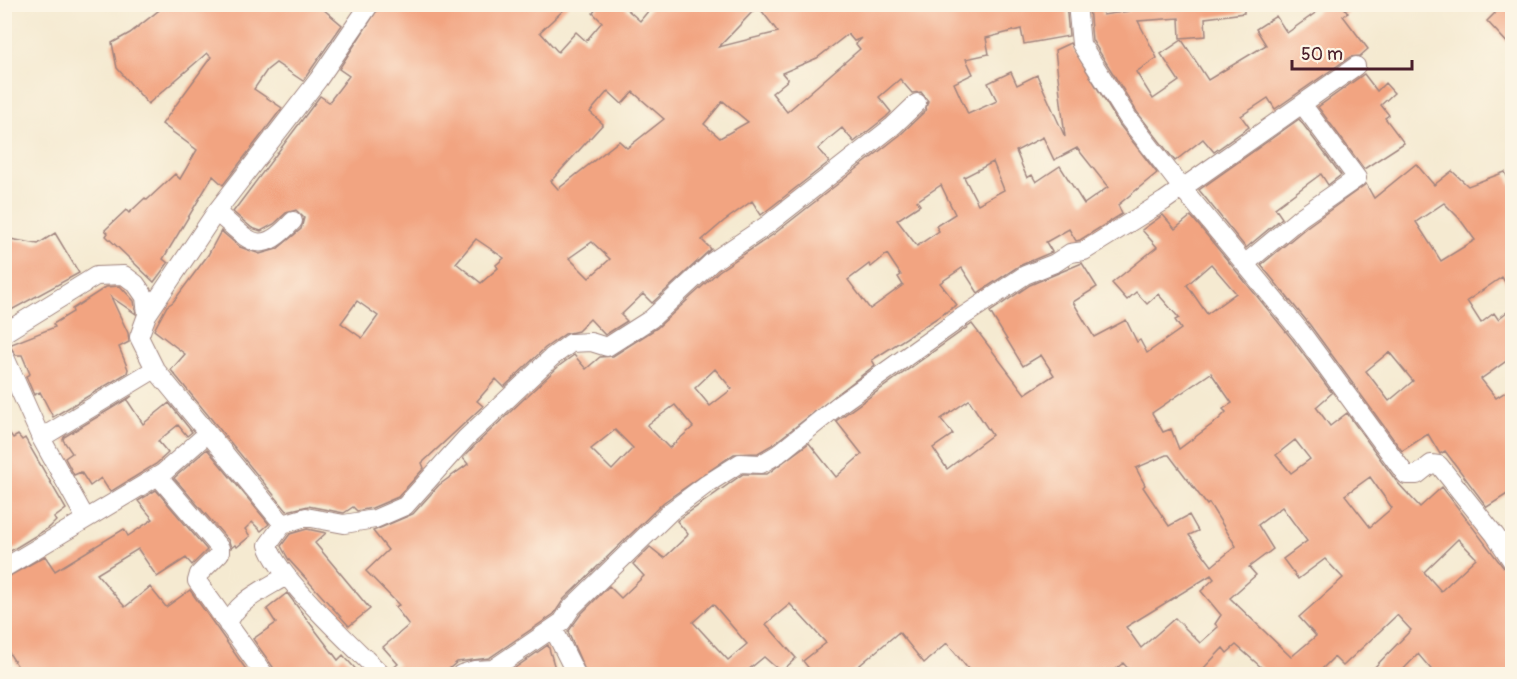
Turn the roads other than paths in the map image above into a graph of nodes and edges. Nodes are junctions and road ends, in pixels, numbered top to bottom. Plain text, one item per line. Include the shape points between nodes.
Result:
1 (370, 4) edge
2 (1077, 4) edge
3 (1356, 66) dead end
4 (917, 103) dead end
5 (1302, 104) junction
6 (1182, 188) junction
7 (216, 212) junction
8 (293, 221) dead end
9 (1246, 263) junction
10 (147, 315) junction
11 (4, 333) edge
12 (4, 355) edge
13 (155, 369) junction
14 (208, 433) junction
15 (41, 438) junction
16 (158, 476) junction
17 (86, 519) junction
18 (283, 524) junction
19 (1512, 561) edge
20 (4, 567) edge
21 (286, 576) junction
22 (228, 625) junction
23 (553, 628) junction
24 (264, 675) edge
25 (381, 675) edge
26 (461, 675) edge
27 (576, 675) edge

1 - 7 street via 318,80
2 - 6 street via 1081,44 1128,118
3 - 5 street
4 - 18 street via 767,225 712,262 651,319 607,347 591,342 571,343 552,357 466,438 405,506 375,519 344,524 306,517
5 - 6 street
5 - 9 street via 1357,178 1301,217
6 - 9 street
6 - 23 street via 1084,250 1025,275 840,404 778,454 761,464 740,463 707,484 671,511
7 - 8 street via 255,243 266,244 278,238
7 - 10 street
9 - 19 street via 1406,475 1417,475 1431,464 1439,465
10 - 11 street via 145,297 124,274 96,276
10 - 13 street via 140,337
12 - 15 street
13 - 14 street
13 - 15 street
14 - 16 street
14 - 18 street
15 - 17 street
16 - 17 street
16 - 22 street via 220,548 197,581
17 - 20 street
18 - 21 street via 268,545
21 - 22 street via 237,608
21 - 25 street
22 - 24 street
23 - 26 street via 493,669
23 - 27 street

